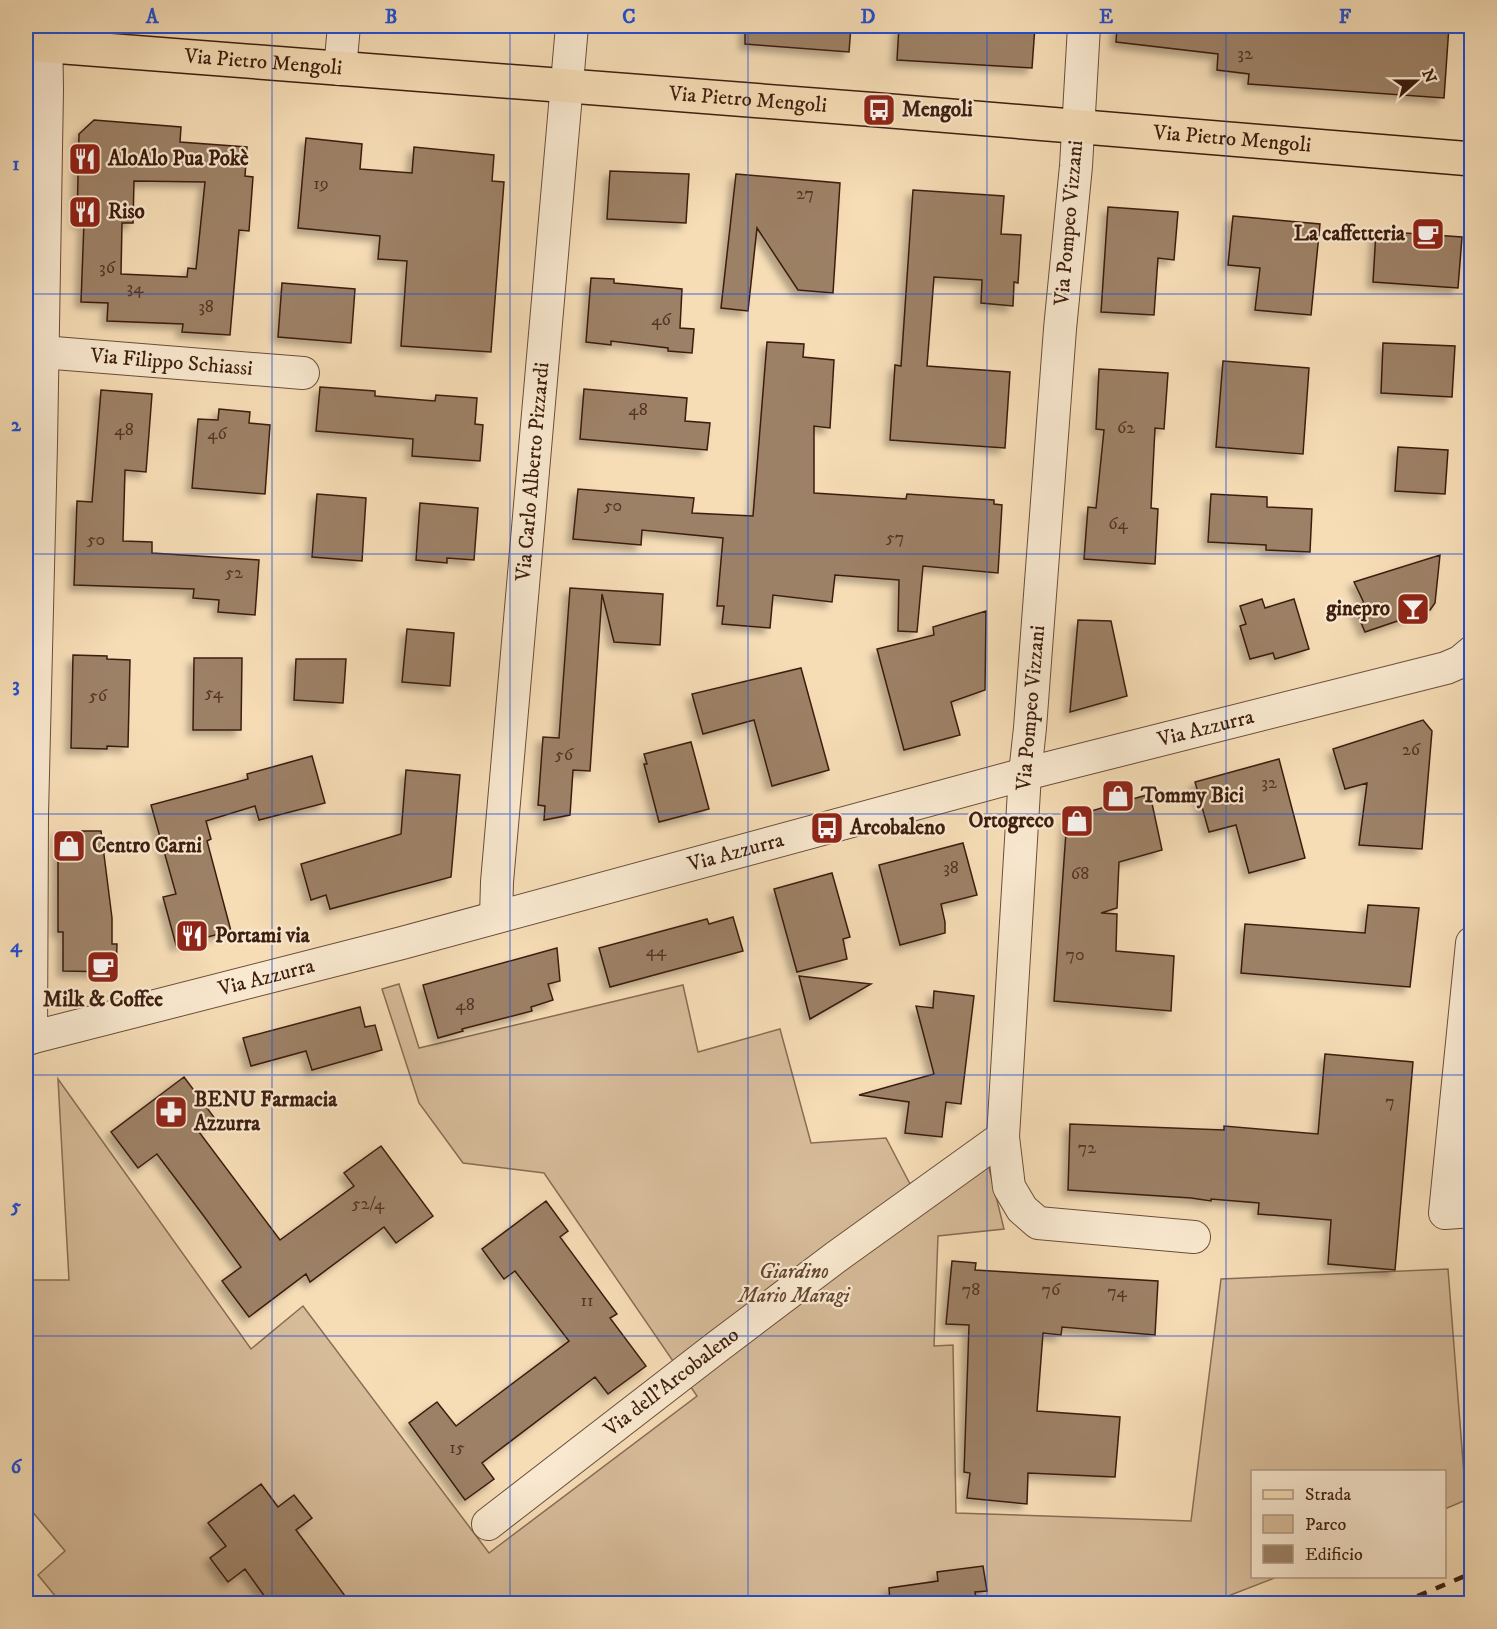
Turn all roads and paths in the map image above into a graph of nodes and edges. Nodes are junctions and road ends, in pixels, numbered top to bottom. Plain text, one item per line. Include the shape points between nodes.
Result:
1 (344, 26) edge
2 (572, 26) edge
3 (1084, 26) edge
4 (39, 38) edge
5 (340, 69) junction
6 (567, 86) junction
7 (1077, 128) junction
8 (1472, 159) edge
9 (42, 352) junction
10 (303, 373) dead end
11 (1463, 664) edge
12 (1025, 774) junction
13 (29, 814) edge
14 (496, 917) junction
15 (1472, 943) edge
16 (28, 1039) edge
17 (1003, 1137) junction
18 (1472, 1211) edge
19 (1194, 1237) dead end
20 (488, 1524) dead end

1 - 5 street
2 - 6 street, Via Carlo Alberto Pizzardi
3 - 7 street, Via Pompeo Vizzani
4 - 5 main road, Via Pietro Mengoli
4 - 9 street
5 - 6 main road, Via Pietro Mengoli
6 - 7 main road, Via Pietro Mengoli
6 - 14 street, Via Carlo Alberto Pizzardi
7 - 8 main road, Via Pietro Mengoli
7 - 12 street, Via Pompeo Vizzani
9 - 10 street, Via Filippo Schiassi
9 - 13 street
11 - 12 street, Via Azzurra
12 - 14 street, Via Azzurra
12 - 17 street, Via Pompeo Vizzani
13 - 16 street
14 - 16 street, Via Azzurra
15 - 18 street via 1445,1213
17 - 19 street, Via Pompeo Vizzani via 1009,1186 1022,1209 1038,1223
17 - 20 street, Via dell'Arcobaleno via 836,1257

